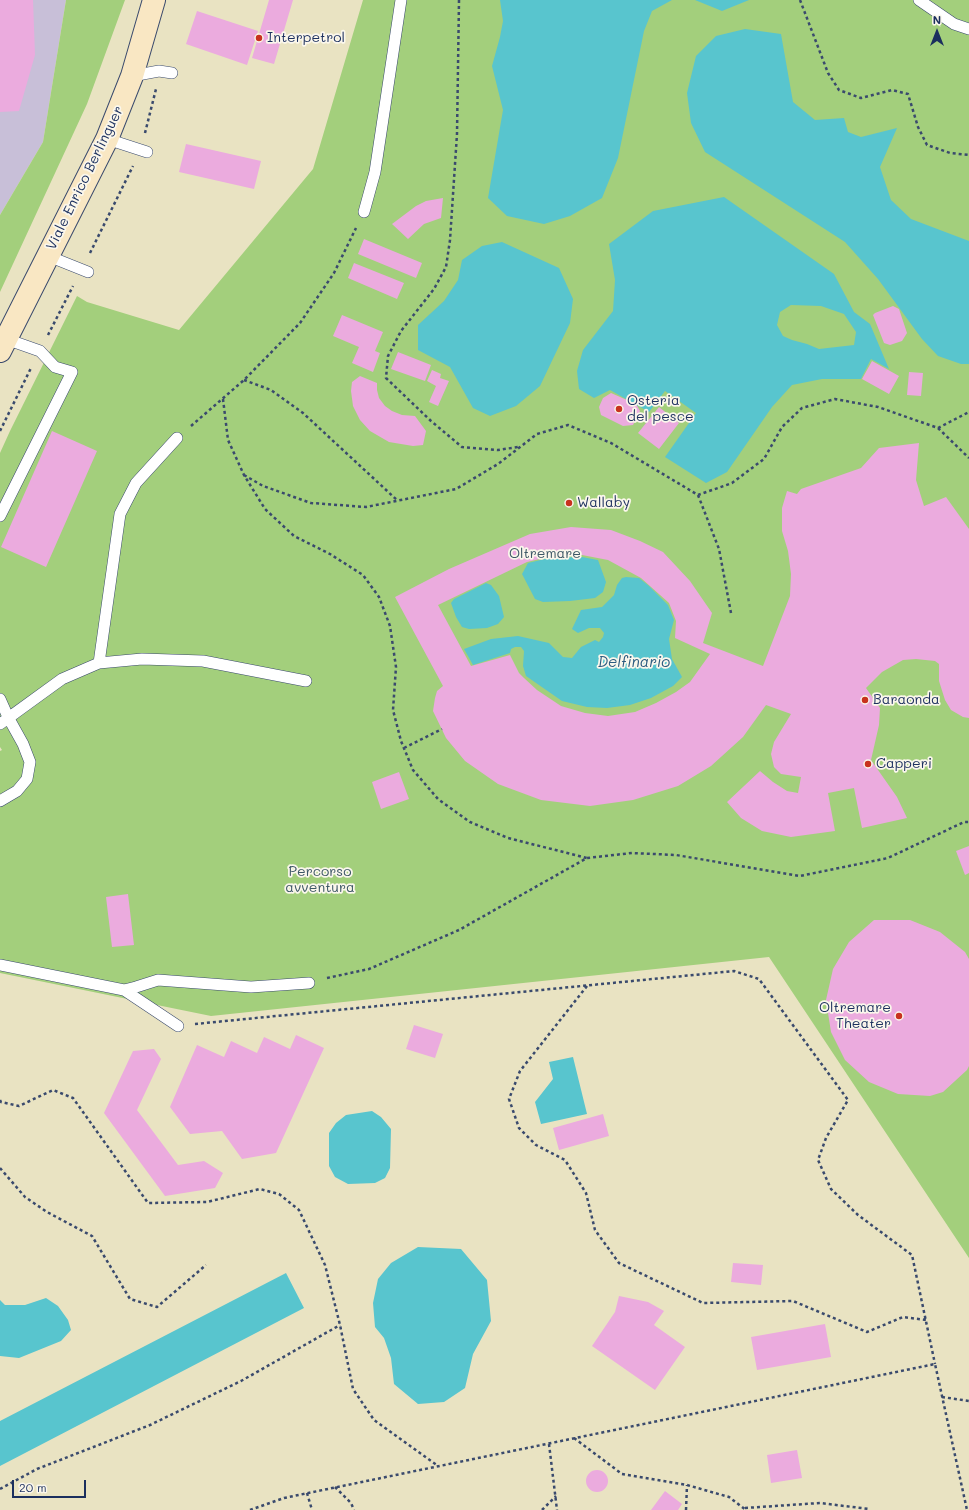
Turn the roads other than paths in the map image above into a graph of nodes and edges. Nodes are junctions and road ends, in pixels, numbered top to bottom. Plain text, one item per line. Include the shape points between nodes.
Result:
1 (154, 0) edge
2 (401, 0) edge
3 (919, 0) edge
4 (969, 29) edge
5 (172, 73) dead end
6 (132, 76) junction
7 (107, 139) junction
8 (147, 152) dead end
9 (364, 212) road end
10 (48, 256) junction
11 (88, 272) dead end
12 (3, 345) edge
13 (176, 438) road end
14 (0, 516) edge
15 (99, 663) junction
16 (306, 681) dead end
17 (0, 699) edge
18 (4, 721) edge
19 (0, 800) edge
20 (0, 965) edge
21 (309, 983) road end
22 (124, 990) junction
23 (178, 1026) road end

1 - 6 main road, Viale Enrico Berlinguer
2 - 9 lane via 375,172
3 - 4 lane via 954,24
5 - 6 lane via 159,71
6 - 7 main road, Viale Enrico Berlinguer
7 - 8 lane
7 - 10 main road, Viale Enrico Berlinguer
10 - 11 lane
10 - 12 main road, Viale Enrico Berlinguer
12 - 14 lane via 40,351 55,367 72,372
13 - 15 lane via 136,483 120,514
15 - 16 lane via 142,659 203,661
15 - 18 lane via 62,679
17 - 18 lane
18 - 19 lane via 23,744 30,762 27,779 17,791
20 - 22 lane
21 - 22 lane via 251,987 158,980
22 - 23 lane

